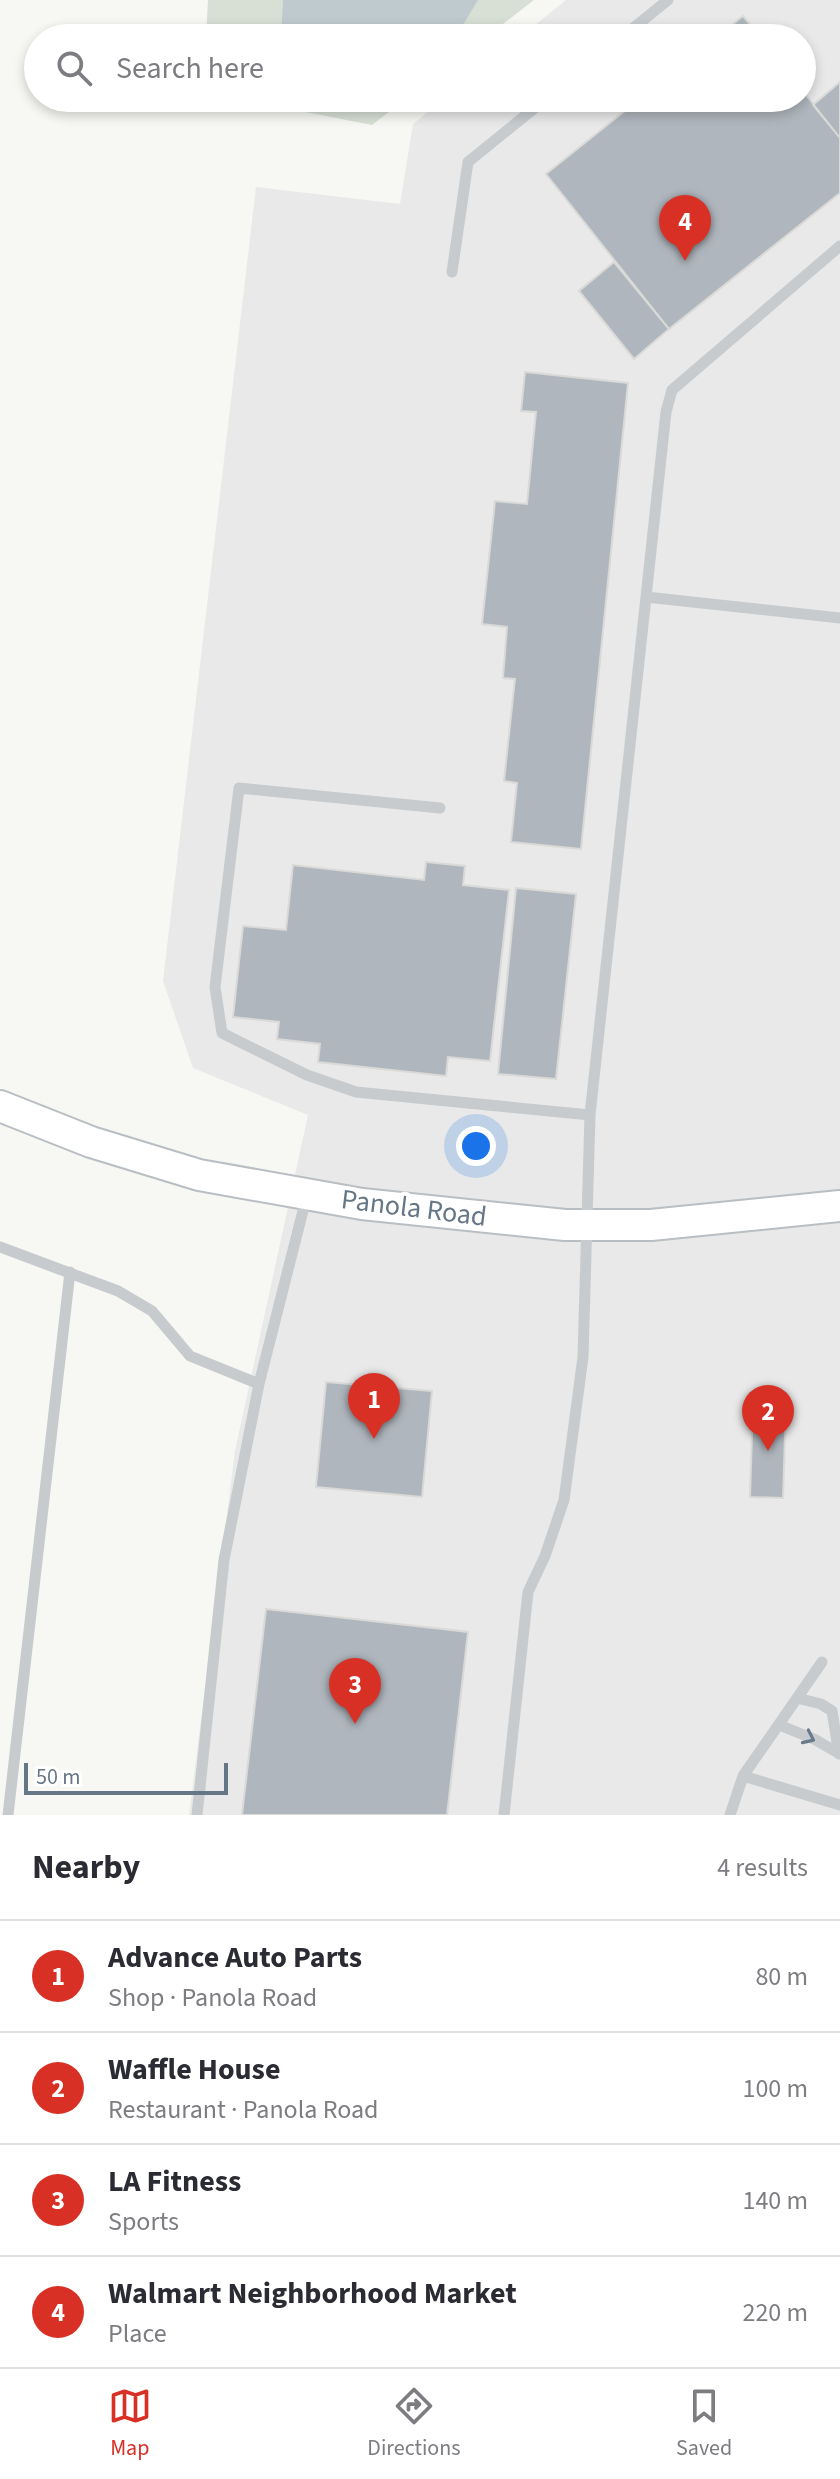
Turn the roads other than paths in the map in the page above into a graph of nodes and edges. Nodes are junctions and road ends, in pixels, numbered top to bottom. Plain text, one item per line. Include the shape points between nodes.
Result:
1 (668, 0) edge
2 (638, 24) edge
3 (530, 112) edge
4 (840, 246) edge
5 (452, 272) dead end
6 (646, 597) junction
7 (840, 618) edge
8 (440, 808) dead end
9 (0, 1106) edge
10 (590, 1115) junction
11 (307, 1194) junction
12 (840, 1206) edge
13 (586, 1225) junction
14 (0, 1247) edge
15 (70, 1272) junction
16 (259, 1384) junction
17 (822, 1662) dead end
18 (797, 1698) junction
19 (836, 1707) edge
20 (779, 1725) junction
21 (839, 1754) edge
22 (743, 1776) junction
23 (840, 1805) edge
24 (8, 1815) edge
25 (197, 1815) edge
26 (504, 1815) edge
27 (730, 1815) edge

1 - 2 lane
3 - 5 lane via 468,162
4 - 6 lane via 672,390
6 - 7 lane
6 - 10 lane
8 - 10 lane via 239,788 215,987 222,1033 307,1075 356,1092
9 - 11 main road, Panola Road via 91,1142 199,1175
10 - 13 lane
11 - 13 main road, Panola Road via 377,1206
11 - 16 lane
12 - 13 main road, Panola Road via 651,1225
13 - 26 lane via 583,1357 574,1430 564,1500 528,1592
14 - 15 lane
15 - 16 lane via 152,1311 190,1356
15 - 24 lane
16 - 25 lane via 224,1560
17 - 18 lane
18 - 19 lane
18 - 20 lane
19 - 21 lane
20 -> 21 lane
20 - 22 lane
22 - 23 lane
22 - 27 lane

